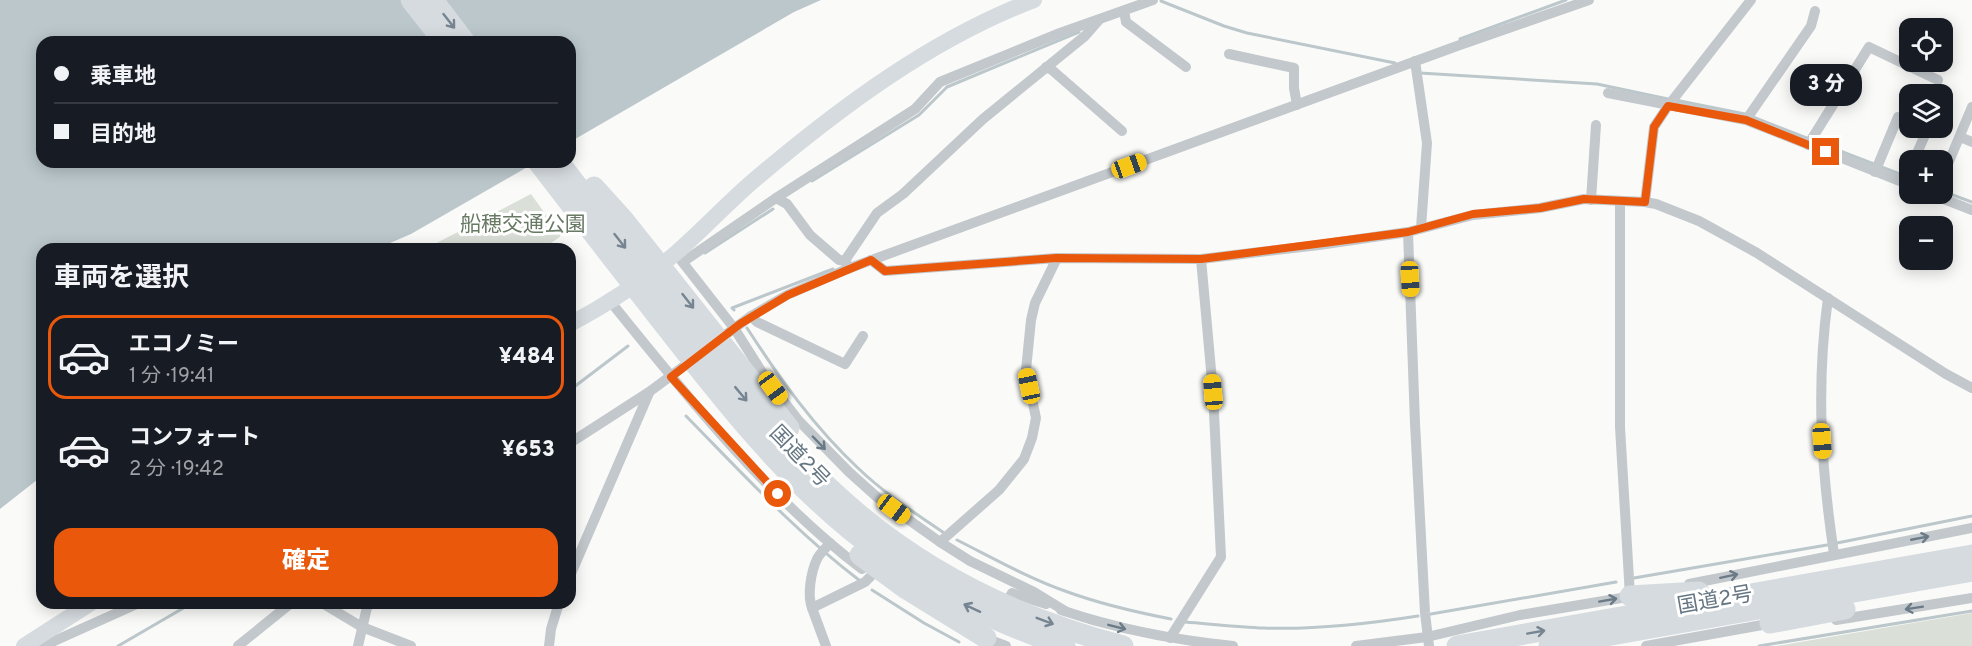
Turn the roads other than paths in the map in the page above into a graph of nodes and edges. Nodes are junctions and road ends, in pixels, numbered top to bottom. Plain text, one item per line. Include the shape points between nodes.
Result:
1 (411, 0) edge
2 (433, 0) edge
3 (1034, 0) edge
4 (1153, 0) edge
5 (1589, 0) edge
6 (1751, 0) edge
7 (1815, 11) dead end
8 (1124, 13) junction
9 (1102, 18) junction
10 (439, 36) edge
11 (460, 36) edge
12 (1228, 54) dead end
13 (1416, 61) junction
14 (1046, 67) junction
15 (1186, 67) dead end
16 (1938, 80) dead end
17 (1608, 93) dead end
18 (1672, 102) junction
19 (1297, 105) junction
20 (1972, 107) edge
21 (1749, 117) junction
22 (1898, 117) dead end
23 (1596, 125) dead end
24 (1122, 131) dead end
25 (1959, 137) junction
26 (1811, 141) junction
27 (1972, 142) edge
28 (1953, 151) edge
29 (576, 166) edge
30 (533, 168) edge
31 (543, 168) edge
32 (564, 168) edge
33 (1877, 168) junction
34 (1899, 176) edge
35 (776, 198) junction
36 (1591, 200) junction
37 (1620, 202) junction
38 (1645, 202) junction
39 (1953, 202) edge
40 (1972, 210) edge
41 (1420, 228) junction
42 (1408, 232) junction
43 (679, 258) junction
44 (1056, 258) junction
45 (1201, 259) junction
46 (871, 260) junction
47 (847, 265) junction
48 (1828, 298) junction
49 (610, 301) junction
50 (751, 316) junction
51 (576, 321) edge
52 (734, 328) junction
53 (863, 336) dead end
54 (671, 377) junction
55 (1972, 388) edge
56 (649, 393) junction
57 (781, 399) junction
58 (576, 439) edge
59 (729, 442) junction
60 (1972, 528) edge
61 (940, 542) junction
62 (1972, 542) edge
63 (825, 549) junction
64 (1834, 555) junction
65 (1972, 555) edge
66 (576, 562) edge
67 (1972, 571) edge
68 (871, 576) junction
69 (1869, 582) junction
70 (1972, 585) edge
71 (1012, 593) junction
72 (1630, 596) junction
73 (1972, 598) edge
74 (812, 608) junction
75 (83, 609) edge
76 (126, 609) edge
77 (284, 609) edge
78 (332, 609) edge
79 (366, 609) edge
80 (557, 609) edge
81 (1065, 611) junction
82 (1770, 623) junction
83 (362, 627) junction
84 (1170, 638) junction
85 (1428, 641) edge
86 (983, 642) edge
87 (24, 646) edge
88 (44, 646) edge
89 (238, 646) edge
90 (358, 646) edge
91 (411, 646) edge
92 (549, 646) edge
93 (826, 646) edge
94 (1006, 646) edge
95 (1065, 646) edge
96 (1123, 646) edge
97 (1233, 646) edge
98 (1356, 646) edge
99 (1457, 646) edge
100 (1549, 646) edge
101 (1635, 646) edge
102 (1646, 646) edge

1 - 10 highway
2 -> 11 highway
3 - 43 street via 948,41 877,84 758,177
4 - 8 street
5 - 13 street
6 - 18 street
7 - 21 street via 1810,26
8 - 9 street
8 - 15 street via 1126,22
9 - 14 street
9 - 35 street via 940,82 915,109
12 - 19 street via 1294,68
13 - 19 street
13 - 41 street via 1427,143
14 - 24 street
14 - 47 street via 877,213
16 - 26 street via 1869,48
17 - 18 street
18 - 21 street
18 - 38 street via 1654,127
19 - 46 street
20 - 25 street
21 - 26 street
22 - 33 street
23 - 36 street
25 - 27 street
25 - 28 street
26 - 33 street
29 -> 71 highway via 623,219 779,417 824,465 921,543
30 - 86 highway via 714,408 794,497 876,568
95 -> 31 highway, 国道2号 via 1006,624 923,582 822,505 727,404
32 -> 96 highway, 国道2号 via 741,394 833,492 896,543 973,590 1050,624
33 - 34 street
35 - 43 street
35 - 47 street via 787,204 810,235
36 - 37 street
36 - 41 street via 1473,214
37 - 38 street
37 - 72 street via 1620,427
38 - 48 street via 1699,221
39 - 40 street
41 - 42 street
42 - 45 street
42 - 85 street
43 - 49 street
43 - 52 street
44 - 45 street
44 - 46 street via 885,271
44 - 61 street via 1031,320 1026,370 1036,418 1024,459 999,490
45 - 84 street via 1213,392 1221,557
46 - 47 street
47 - 50 street
48 - 55 street
48 - 64 street via 1820,406
49 - 51 street
49 - 54 street
50 - 52 street
50 - 53 street via 845,363
52 - 54 street
52 - 57 street
54 - 56 street
54 - 59 street
56 - 58 street
56 - 66 street
57 - 59 street
57 -> 61 street via 849,472
59 - 63 street
64 -> 60 street
61 - 81 street
62 - 72 highway via 1733,587
63 - 68 street
63 - 74 street via 815,565 809,600
72 -> 64 street
65 - 69 highway, 国道2号
67 - 69 highway, 国道2号
68 - 74 street
68 - 86 street
99 -> 69 highway, 国道2号
69 - 100 highway, 国道2号
70 - 82 highway
71 - 81 street
71 - 86 street
85 -> 72 street via 1520,615
72 - 101 street
73 -> 82 street via 1799,626
74 - 93 street
75 - 87 street
76 - 88 street
77 - 89 street
78 - 83 street
79 - 83 street
80 - 92 street
81 -> 84 street
82 - 102 street
83 - 90 street
83 - 91 street
84 - 97 street
85 - 98 street
86 - 94 street

